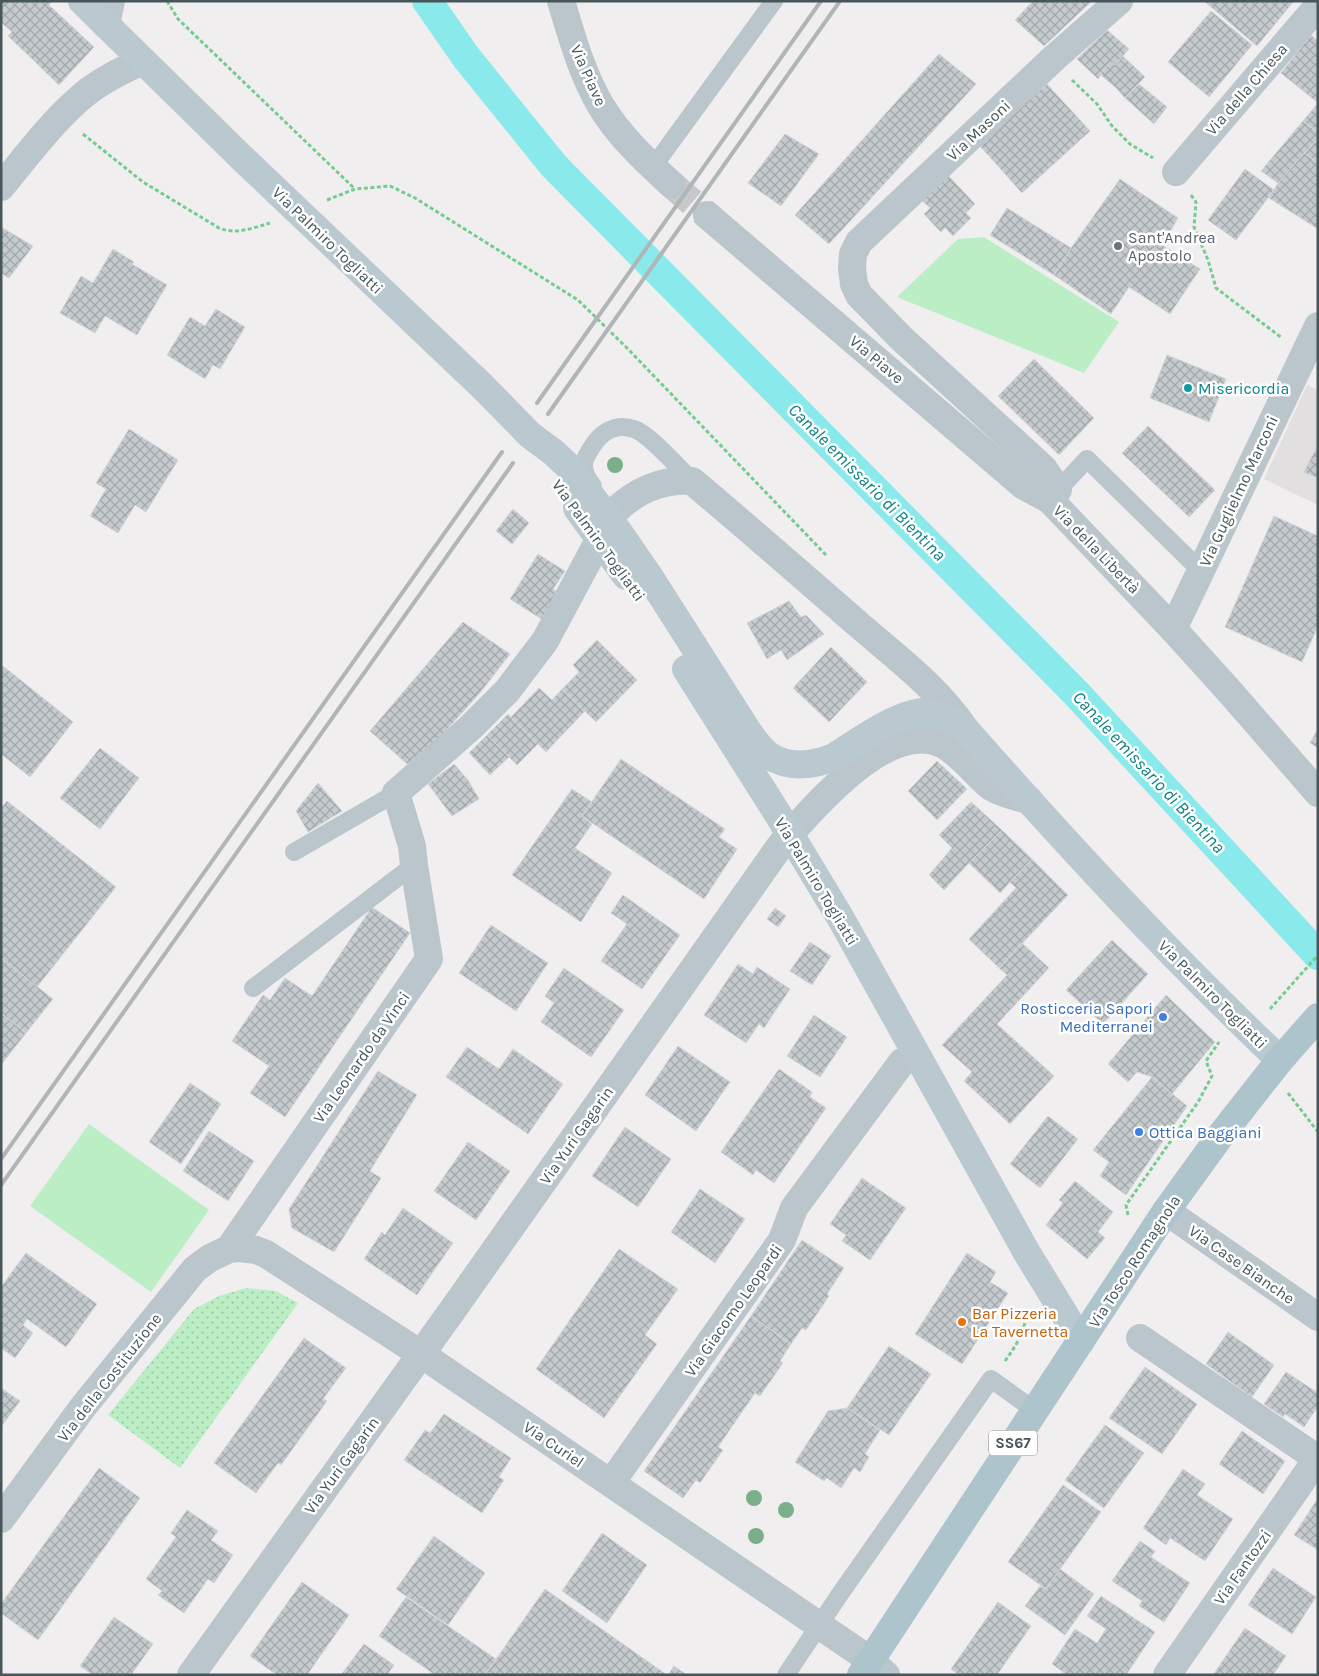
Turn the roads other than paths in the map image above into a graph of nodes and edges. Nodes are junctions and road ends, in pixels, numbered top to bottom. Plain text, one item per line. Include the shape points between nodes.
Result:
1 (82, 1) edge
2 (561, 1) edge
3 (774, 1) edge
4 (1119, 1) edge
5 (1318, 6) edge
6 (109, 13) edge
7 (134, 52) junction
8 (1176, 172) road end
9 (662, 175) joint
10 (1, 187) edge
11 (707, 215) tunnel mouth
12 (852, 268) joint
13 (1318, 326) edge
14 (530, 435) junction
15 (692, 481) junction
16 (1054, 495) junction
17 (614, 512) junction
18 (1200, 570) junction
19 (1173, 629) junction
20 (965, 729) junction
21 (396, 792) junction
22 (1318, 793) edge
23 (1028, 800) junction
24 (294, 852) dead end
25 (413, 855) junction
26 (253, 988) dead end
27 (1300, 1038) edge
28 (902, 1062) dead end
29 (1166, 1210) junction
30 (229, 1249) junction
31 (1318, 1317) edge
32 (1140, 1338) dead end
33 (1081, 1341) junction
34 (421, 1354) junction
35 (1034, 1410) junction
36 (1317, 1459) edge
37 (611, 1483) junction
38 (1, 1519) edge
39 (819, 1626) junction
40 (872, 1670) edge
41 (191, 1675) edge
42 (786, 1675) edge
43 (1167, 1675) edge

1 - 6 main road, Via Palmiro Togliatti
2 - 9 street, Via Piave via 578,57 601,105 620,132
3 - 9 lane
4 - 12 street, Via Masoni via 859,242 853,254
5 - 8 street, Via della Chiesa
6 - 7 main road, Via Palmiro Togliatti
7 - 10 street via 61,116
7 - 14 main road, Via Palmiro Togliatti, bridge
11 - 16 street, Via Piave via 1024,486
12 - 16 street, Via della Libertà via 859,295 901,338 1043,468
13 - 18 street, Via Guglielmo Marconi
14 - 20 main road, Via Palmiro Togliatti, bridge via 568,466 618,531 751,736 771,757 797,764 825,761 899,718 914,713 931,712 944,716
14 - 33 main road, Via Palmiro Togliatti, bridge via 549,470 620,566 779,816 840,917 1028,1253
15 - 17 street via 679,480 652,487 630,498
15 - 17 lane via 639,431 622,427 610,429 595,442 584,466 590,482
15 - 20 street, Via Palmiro Togliatti via 903,663 941,699
16 - 18 lane via 1087,459
16 - 19 street, Via della Libertà
17 - 21 street via 545,641 506,691 471,727
18 - 19 street, Via Guglielmo Marconi
19 - 22 street, Via della Libertà
20 - 23 main road, Via Palmiro Togliatti
21 - 24 lane
21 - 25 street, Via Leonardo da Vinci
23 - 27 main road, Via Palmiro Togliatti via 1215,999
23 - 34 street, Via Yuri Gagarin via 992,788 953,751 936,741 925,740 892,746 832,789 780,846
25 - 26 lane
25 - 30 street, Via Leonardo da Vinci via 429,958
27 - 29 main road, Via Tosco Romagnola / SS67 via 1195,1168
28 - 37 street, Via Giacomo Leopardi via 794,1208 782,1240
29 - 31 street, Via Case Bianche
29 - 33 main road, Via Tosco Romagnola / SS67
30 - 34 street, Via Curiel via 256,1250 266,1254
30 - 38 street, Via della Costituzione via 210,1258 184,1282 83,1407
32 - 36 street, Via Fantozzi
33 - 35 main road, Via Tosco Romagnola / SS67
34 - 37 street, Via Curiel
34 - 41 street, Via Yuri Gagarin
35 - 39 lane via 991,1379
35 - 40 main road, Via Tosco Romagnola / SS67
36 - 43 street, Via Fantozzi
37 - 39 street, Via Curiel
39 - 40 street, Via Curiel
39 - 42 lane

